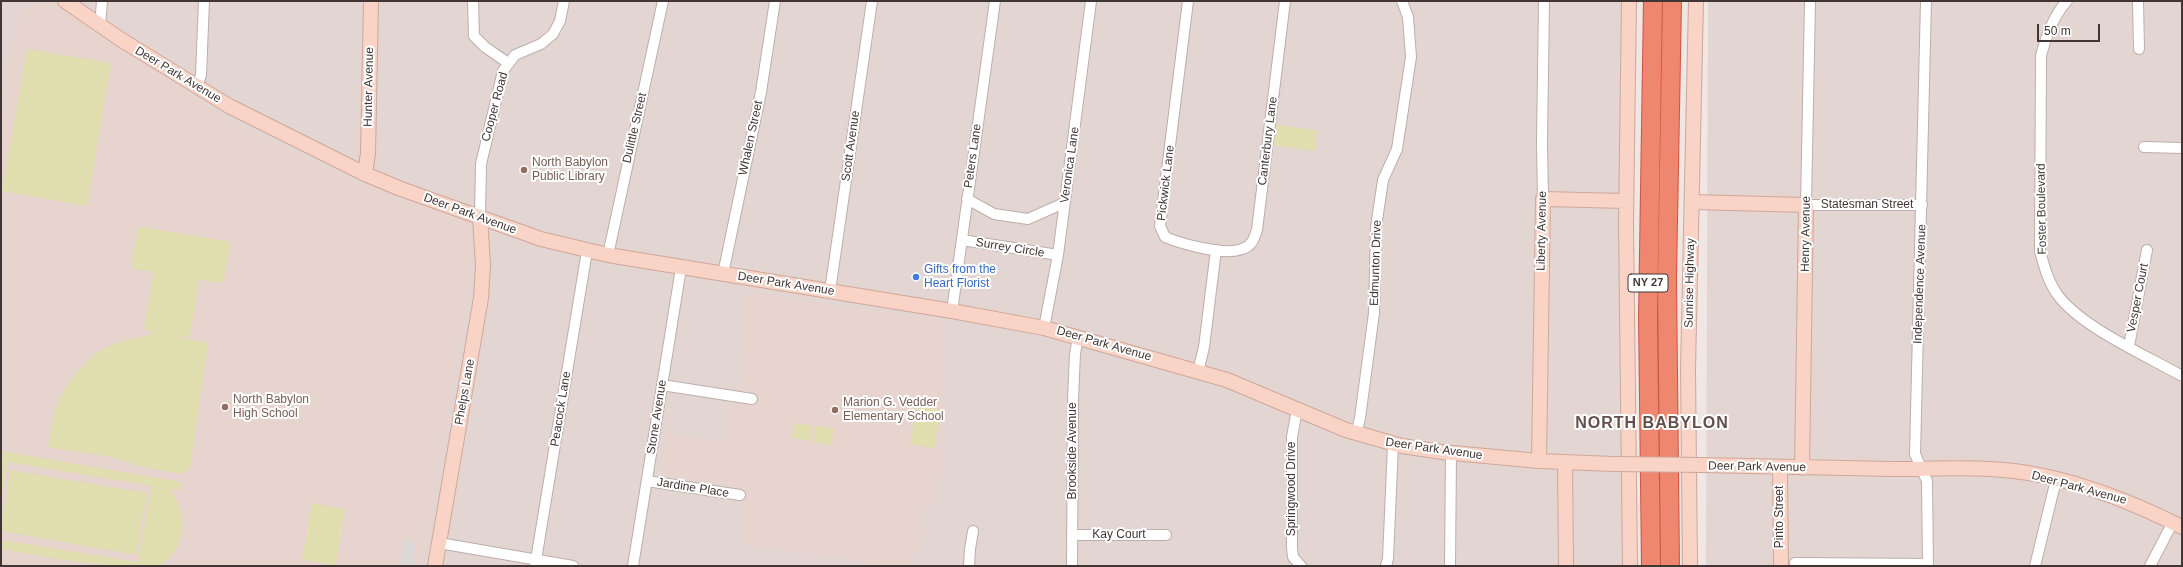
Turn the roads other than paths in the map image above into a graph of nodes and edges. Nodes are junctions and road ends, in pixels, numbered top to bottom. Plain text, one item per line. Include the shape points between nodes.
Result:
1 (65, 1) edge
2 (102, 1) edge
3 (204, 1) edge
4 (371, 1) edge
5 (473, 1) edge
6 (564, 1) edge
7 (663, 1) edge
8 (775, 1) edge
9 (872, 1) edge
10 (995, 1) edge
11 (1091, 1) edge
12 (1188, 1) edge
13 (1285, 1) edge
14 (1402, 1) edge
15 (1544, 1) edge
16 (1629, 1) edge
17 (1653, 1) edge
18 (1672, 1) edge
19 (1696, 1) edge
20 (1810, 1) edge
21 (1926, 1) edge
22 (2138, 1) edge
23 (2064, 2) edge
24 (100, 26) junction
25 (2139, 49) dead end
26 (508, 63) junction
27 (197, 87) junction
28 (2144, 147) dead end
29 (2182, 148) edge
30 (365, 174) junction
31 (967, 199) junction
32 (1543, 199) junction
33 (1626, 202) junction
34 (1692, 202) junction
35 (1064, 203) junction
36 (1806, 205) junction
37 (1922, 205) junction
38 (480, 217) junction
39 (962, 240) junction
40 (1216, 250) junction
41 (2147, 250) dead end
42 (586, 251) junction
43 (608, 255) junction
44 (1058, 255) junction
45 (681, 268) junction
46 (723, 274) junction
47 (830, 291) junction
48 (952, 311) junction
49 (1044, 328) junction
50 (1078, 337) junction
51 (2129, 346) junction
52 (1198, 372) junction
53 (2182, 376) edge
54 (662, 385) junction
55 (752, 399) dead end
56 (1297, 410) junction
57 (1356, 434) junction
58 (1393, 444) junction
59 (1451, 453) junction
60 (1539, 461) junction
61 (1565, 463) junction
62 (1780, 467) junction
63 (1802, 468) junction
64 (1922, 469) junction
65 (2056, 480) junction
66 (647, 481) junction
67 (740, 496) dead end
68 (2178, 525) edge
69 (973, 531) dead end
70 (1072, 535) junction
71 (1166, 535) dead end
72 (439, 543) junction
73 (536, 563) edge
74 (1795, 563) dead end
75 (1928, 565) edge
76 (435, 566) edge
77 (573, 566) edge
78 (633, 566) edge
79 (969, 566) edge
80 (1072, 566) edge
81 (1302, 566) edge
82 (1386, 566) edge
83 (1450, 566) edge
84 (1566, 566) edge
85 (1630, 566) edge
86 (1651, 566) edge
87 (1670, 566) edge
88 (1690, 566) edge
89 (1780, 566) edge
90 (2035, 566) edge
91 (2150, 566) edge

1 - 24 main road, Deer Park Avenue
2 - 24 street
3 - 27 street via 202,76
4 - 30 main road, Hunter Avenue via 368,153
5 - 26 street via 474,36
6 - 26 street, Cooper Road via 558,26 550,38 515,56
7 - 43 street, Dulittle Street
8 - 46 street, Whalen Street via 761,92
9 - 47 street, Scott Avenue
10 - 31 street, Peters Lane
11 - 35 street, Veronica Lane
12 - 40 street, Pickwick Lane via 1160,226 1165,237 1176,242
13 - 40 street, Canterbury Lane via 1257,230 1252,243 1242,250
14 - 57 street, Edmunton Drive via 1408,17 1411,57 1397,149 1383,180 1380,197 1375,238 1373,326
15 - 32 street, Liberty Avenue
16 - 33 main road
17 - 86 highway, NY 27 via 1648,310
18 - 87 highway, Sunrise Highway / NY 27 via 1667,270
19 - 34 main road, Sunrise Highway
20 - 36 street, Henry Avenue
21 - 37 street, Independence Avenue
22 - 25 street
23 - 51 street, Foster Boulevard via 2048,33 2041,56 2040,251 2045,270 2056,293 2068,308 2085,322
24 - 27 main road, Deer Park Avenue
26 - 38 street, Cooper Road via 500,82 482,160 479,181
27 - 30 main road, Deer Park Avenue via 242,113
28 - 29 street
30 - 38 main road, Deer Park Avenue
31 - 35 street via 994,214 1028,219
31 - 39 street, Peters Lane
32 - 33 main road
32 - 60 main road, Liberty Avenue
33 - 85 main road
34 - 36 main road, Statesman Street
34 - 88 main road, Sunrise Highway via 1688,369
35 - 44 street, Veronica Lane
36 - 37 street, Statesman Street
36 - 63 main road, Henry Avenue
37 - 64 street, Independence Avenue via 1915,454
38 - 42 main road, Deer Park Avenue via 548,241
38 - 72 main road, Phelps Lane via 483,265 481,298
39 - 44 street, Surrey Circle
39 - 48 street, Peters Lane
40 - 52 street via 1204,348
41 - 51 street, Vesper Court
42 - 43 main road, Deer Park Avenue
42 - 73 street, Peacock Lane
43 - 45 main road, Deer Park Avenue
44 - 49 street, Veronica Lane
45 - 46 main road, Deer Park Avenue
45 - 54 street, Stone Avenue
46 - 47 main road, Deer Park Avenue
47 - 48 main road, Deer Park Avenue
48 - 49 main road, Deer Park Avenue
49 - 50 main road, Deer Park Avenue
50 - 52 main road, Deer Park Avenue
50 - 70 street, Brookside Avenue via 1074,360
51 - 53 street, Foster Boulevard
52 - 56 main road, Deer Park Avenue via 1240,384
54 - 55 street
54 - 66 street, Stone Avenue
56 - 57 main road, Deer Park Avenue
56 - 81 street, Springwood Drive via 1292,437 1292,548 1293,557
57 - 58 main road, Deer Park Avenue
58 - 59 main road, Deer Park Avenue
58 - 82 street
59 - 60 main road, Deer Park Avenue
59 - 83 street
60 - 61 main road, Deer Park Avenue
61 - 62 main road, Deer Park Avenue, bridge
61 - 84 main road
62 - 63 main road, Deer Park Avenue
62 - 89 main road, Pinto Street
63 - 64 main road, Deer Park Avenue
64 - 65 main road, Deer Park Avenue via 1970,468 2012,471
64 - 75 street, Independence Avenue via 1927,481
65 - 68 main road, Deer Park Avenue via 2133,503
65 - 90 street
66 - 67 street, Jardine Place
66 - 78 street, Stone Avenue
68 - 91 street
69 - 79 street
70 - 71 street, Kay Court
70 - 80 street, Brookside Avenue
72 - 73 street
72 - 76 main road, Phelps Lane
73 - 77 street
74 - 75 street

